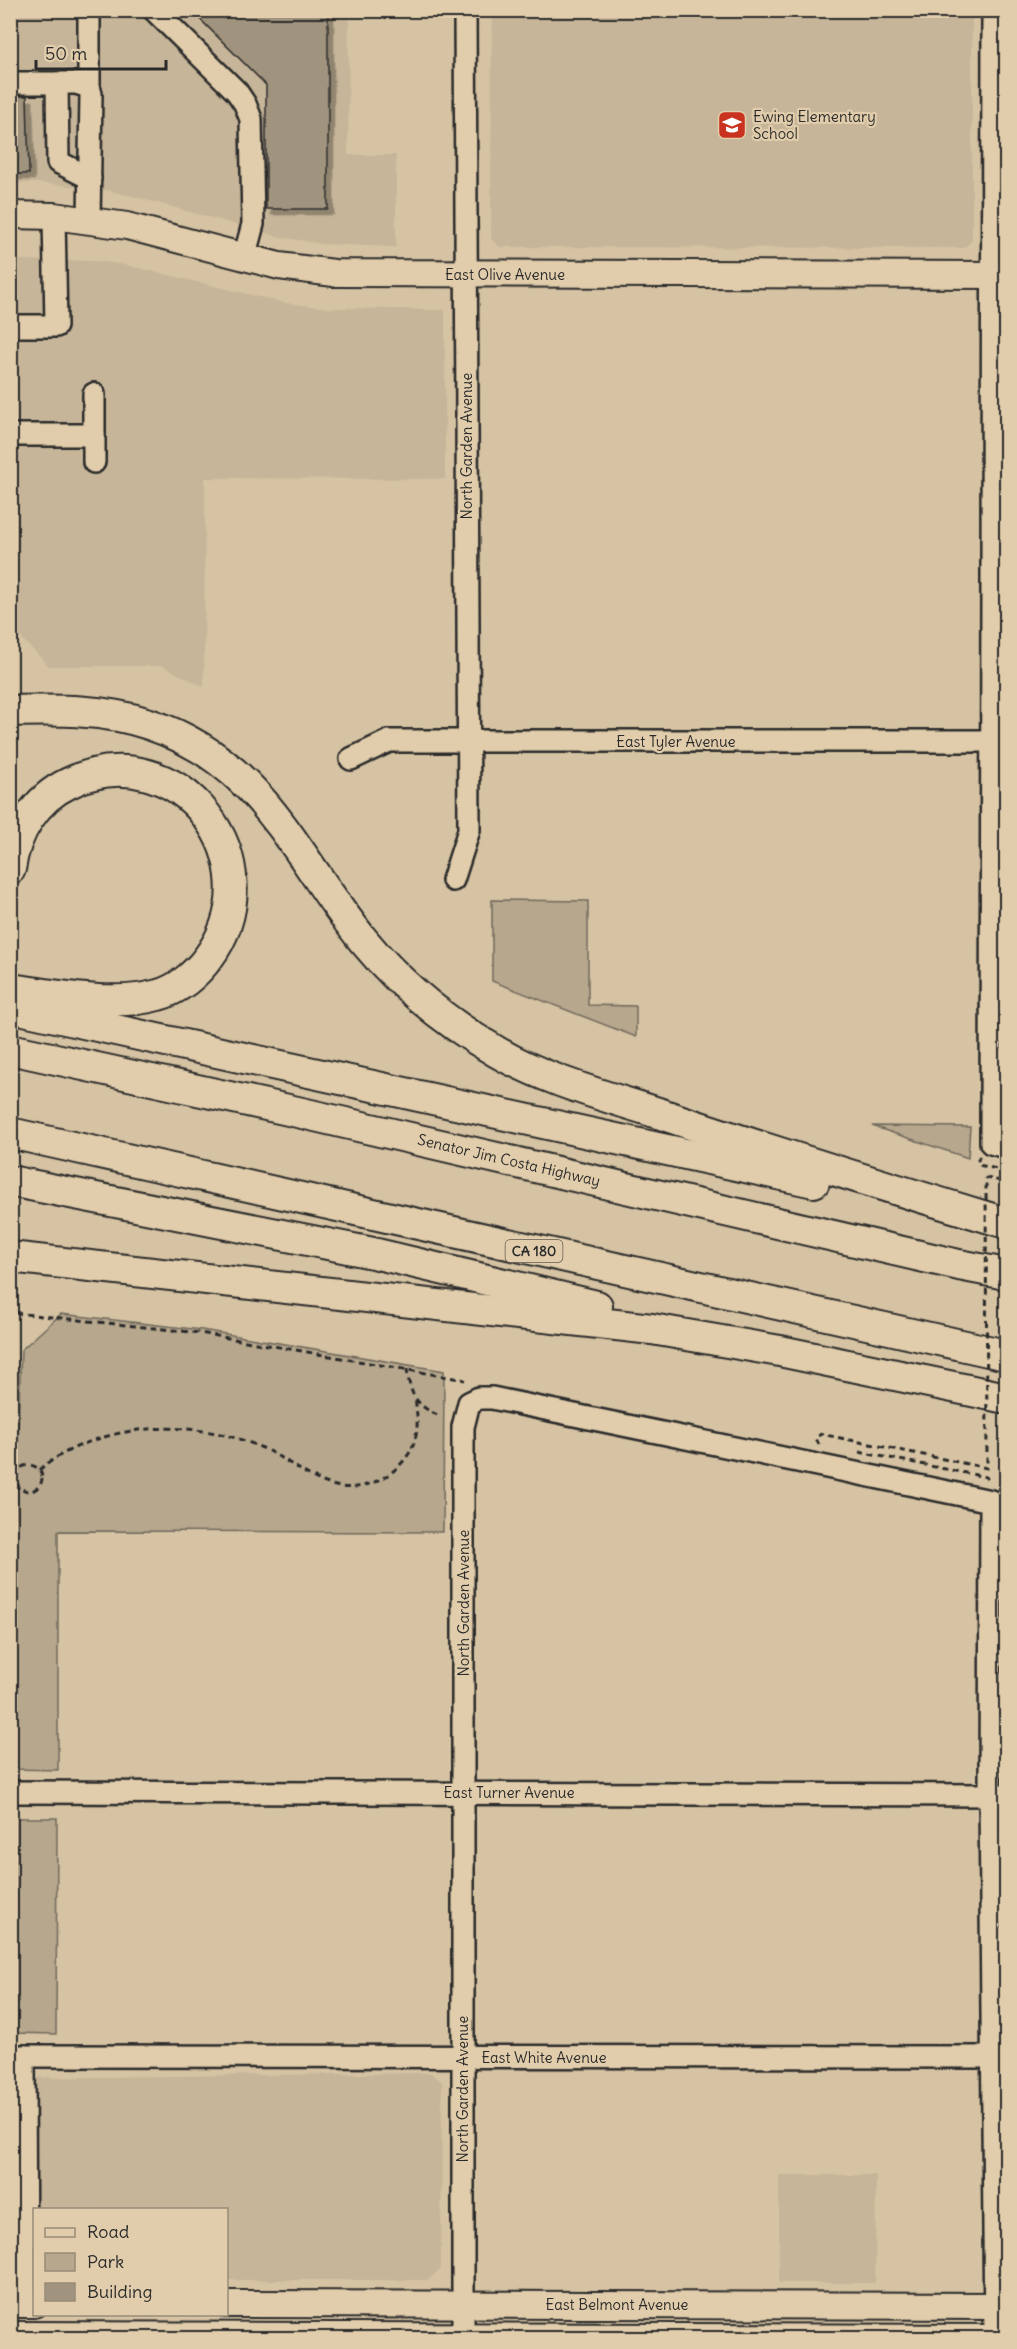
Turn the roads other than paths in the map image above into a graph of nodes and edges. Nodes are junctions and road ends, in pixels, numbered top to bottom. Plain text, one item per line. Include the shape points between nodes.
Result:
1 (89, 10) edge
2 (154, 10) edge
3 (465, 10) edge
4 (993, 10) edge
5 (10, 83) edge
6 (57, 83) junction
7 (89, 87) junction
8 (90, 178) junction
9 (10, 214) edge
10 (54, 216) junction
11 (89, 220) junction
12 (244, 258) junction
13 (465, 274) junction
14 (999, 275) edge
15 (10, 326) edge
16 (94, 394) dead end
17 (10, 435) edge
18 (94, 435) junction
19 (94, 462) dead end
20 (10, 711) edge
21 (469, 740) junction
22 (998, 741) edge
23 (351, 759) dead end
24 (10, 869) edge
25 (453, 880) dead end
26 (10, 989) edge
27 (10, 1007) edge
28 (68, 1007) junction
29 (10, 1049) edge
30 (10, 1133) edge
31 (999, 1145) edge
32 (10, 1181) edge
33 (1006, 1225) edge
34 (10, 1257) edge
35 (1006, 1274) edge
36 (780, 1351) junction
37 (1006, 1355) edge
38 (1006, 1398) edge
39 (10, 1792) edge
40 (462, 1792) junction
41 (998, 1795) edge
42 (17, 2056) edge
43 (462, 2056) junction
44 (999, 2057) edge
45 (17, 2158) edge
46 (23, 2304) edge
47 (228, 2304) edge
48 (463, 2304) junction
49 (1001, 2306) edge
50 (10, 2335) edge
51 (87, 2337) edge
52 (126, 2337) edge
53 (194, 2337) edge
54 (463, 2338) edge
55 (639, 2338) edge
56 (703, 2338) edge
57 (995, 2338) edge
58 (1006, 2338) edge

1 - 7 street
2 - 12 street via 237,92 251,119 253,224
3 - 13 street, North Garden Avenue
4 - 14 street
5 - 6 street
6 - 7 street
6 - 8 street via 58,162
7 - 8 street
8 - 11 street
9 - 10 main road, East Olive Avenue
10 - 11 main road, East Olive Avenue
10 - 15 street via 56,326
11 - 12 main road, East Olive Avenue via 162,234
12 - 13 main road, East Olive Avenue via 334,273
13 - 14 main road, East Olive Avenue
13 - 21 street, North Garden Avenue
14 - 22 street
16 - 18 street
17 - 18 street
18 - 19 street
20 - 33 highway via 90,711 129,718 179,736 208,753 255,791 362,938 393,972 455,1026 500,1054 567,1083 688,1124
21 - 22 street, East Tyler Avenue
21 - 23 street, East Tyler Avenue via 389,741
21 - 25 street, North Garden Avenue via 469,830
22 - 31 street
24 - 28 highway via 23,828 42,802 65,784 100,772 136,772 168,783 198,805 221,837 231,868 231,906 218,942 203,966 158,995
26 - 28 highway
27 - 28 highway
28 - 33 highway via 912,1207
29 - 35 highway, Senator Jim Costa Highway
30 - 37 highway, CA 180
32 - 36 highway via 373,1253
34 - 36 highway via 652,1329
36 - 38 highway
39 - 40 street, East Turner Avenue
40 - 41 street, East Turner Avenue
40 - 41 street, North Garden Avenue via 463,1427 469,1403 492,1398 991,1501
40 - 43 street, North Garden Avenue
41 - 44 street
42 - 43 street, East White Avenue
42 - 45 street
43 - 44 street, East White Avenue
43 - 48 street, North Garden Avenue
44 - 49 street
45 - 46 street
47 - 48 main road, East Belmont Avenue
48 - 49 main road, East Belmont Avenue
48 - 54 street, North Garden Avenue
49 - 57 street
50 - 51 main road
51 - 52 main road
52 - 53 main road
53 - 54 main road
54 - 55 main road
55 - 56 main road
56 - 57 main road
57 - 58 main road

